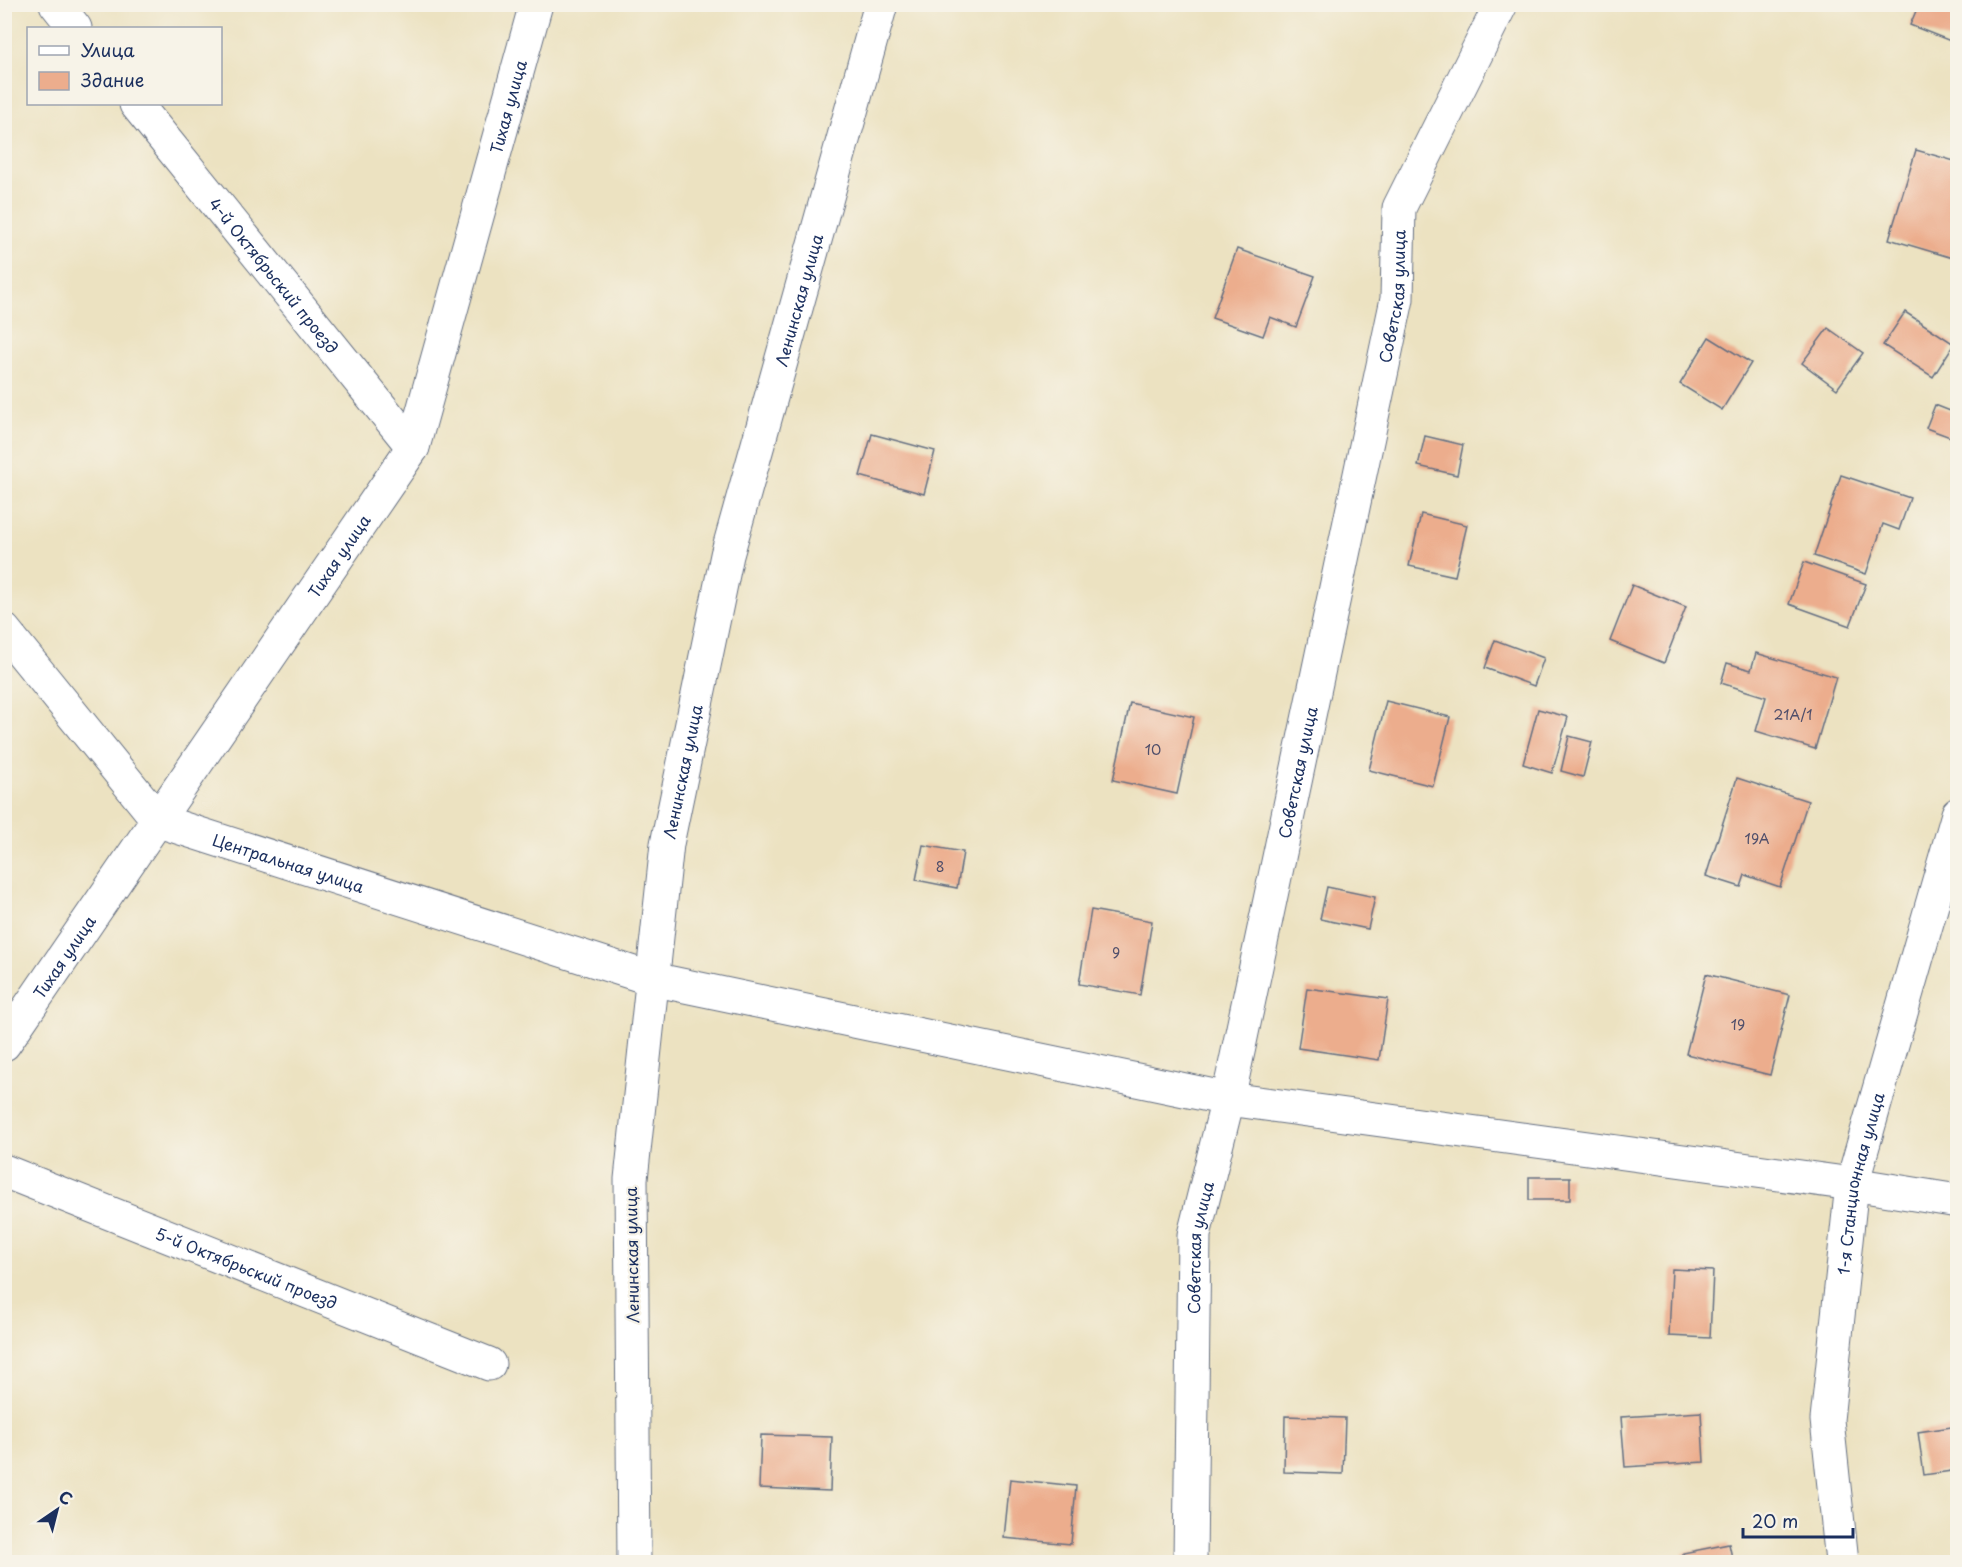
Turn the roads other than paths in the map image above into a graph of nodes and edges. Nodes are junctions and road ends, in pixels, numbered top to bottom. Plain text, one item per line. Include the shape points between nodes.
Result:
1 (56, 4) edge
2 (536, 4) edge
3 (881, 4) edge
4 (1501, 4) edge
5 (74, 27) edge
6 (137, 105) edge
7 (413, 447) junction
8 (4, 630) edge
9 (1958, 814) edge
10 (159, 821) junction
11 (652, 978) junction
12 (4, 1044) edge
13 (1228, 1099) junction
14 (4, 1171) edge
15 (1852, 1184) junction
16 (1958, 1201) edge
17 (489, 1364) dead end
18 (634, 1563) edge
19 (1190, 1563) edge
20 (1842, 1563) edge

1 - 5 street
2 - 7 street, Тихая улица
3 - 11 street, Ленинская улица via 727,555 666,844
4 - 13 street, Советская улица via 1399,208 1397,299
6 - 7 street, 4-й Октябрьский проезд
7 - 10 street, Тихая улица
8 - 10 street
9 - 15 street, 1-я Станционная улица
10 - 11 street, Центральная улица
10 - 12 street, Тихая улица
11 - 13 street, Центральная улица
11 - 18 street, Ленинская улица via 631,1179
13 - 15 street, Центральная улица
13 - 19 street, Советская улица via 1194,1235
14 - 17 street, 5-й Октябрьский проезд
15 - 16 street, Центральная улица
15 - 20 street, 1-я Станционная улица via 1827,1420

